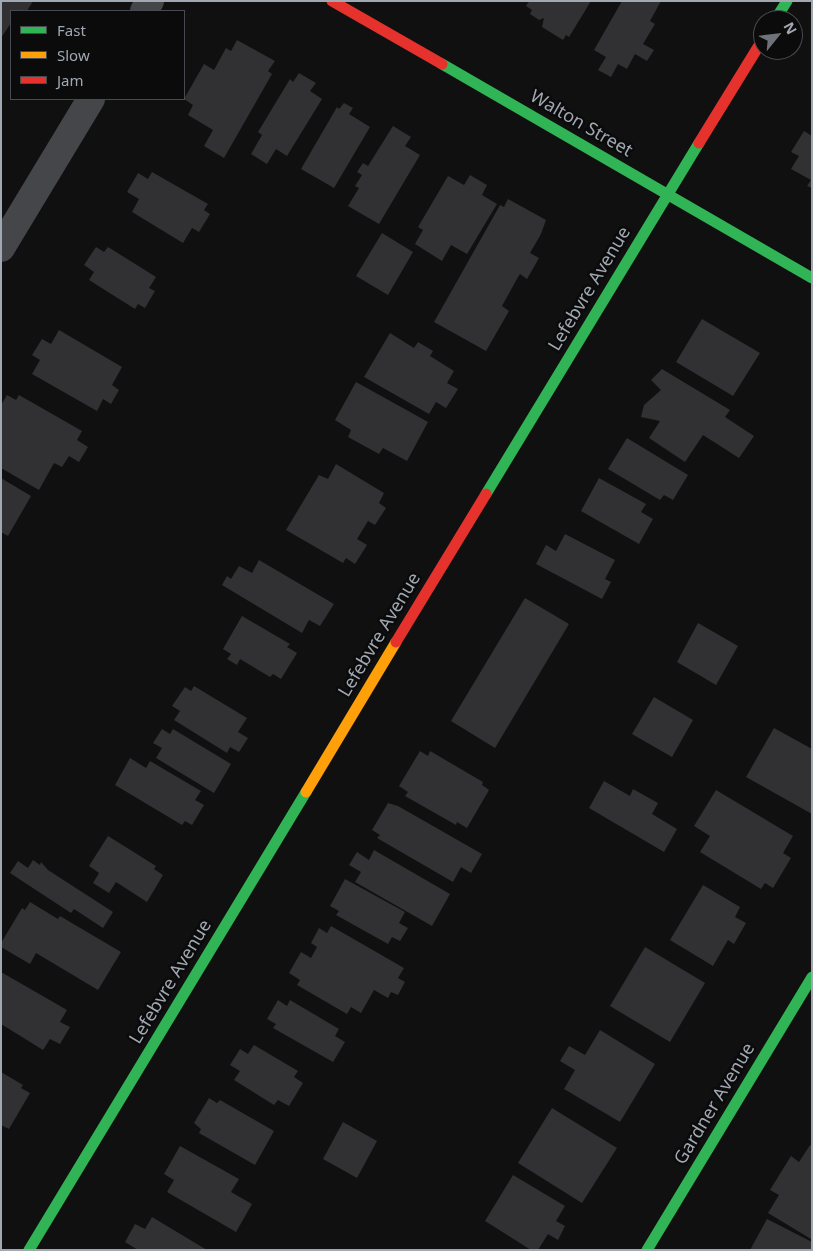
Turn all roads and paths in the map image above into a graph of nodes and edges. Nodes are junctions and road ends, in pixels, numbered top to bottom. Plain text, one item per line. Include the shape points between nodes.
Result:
1 (332, 1) edge
2 (753, 56) edge
3 (90, 100) edge
4 (667, 194) junction
5 (1, 248) edge
6 (812, 278) edge
7 (812, 977) edge
8 (29, 1250) edge
9 (648, 1250) edge

1 - 4 street, Walton Street
2 - 4 street, Lefebvre Avenue
3 - 5 street
4 - 6 street, Walton Street
4 - 8 street, Lefebvre Avenue
7 - 9 street, Gardner Avenue

